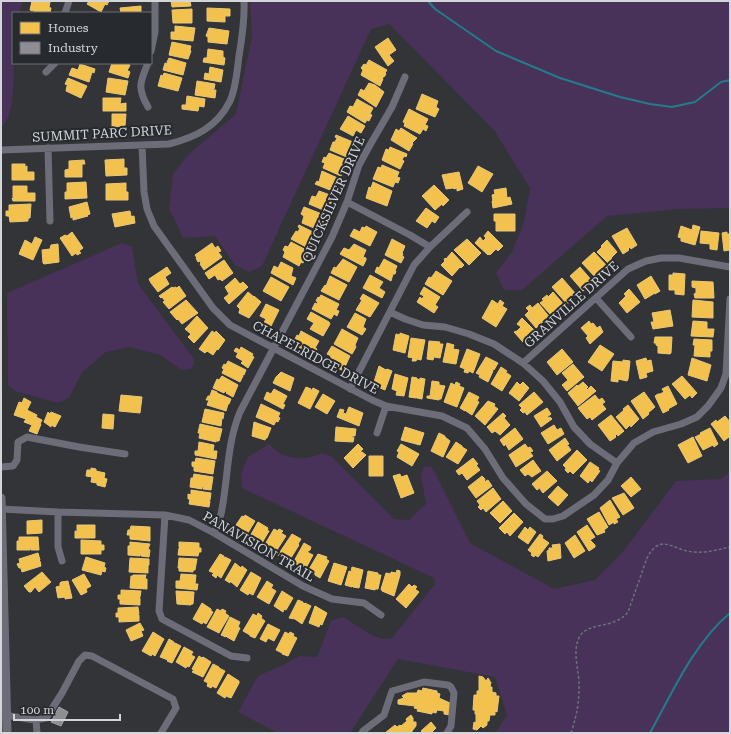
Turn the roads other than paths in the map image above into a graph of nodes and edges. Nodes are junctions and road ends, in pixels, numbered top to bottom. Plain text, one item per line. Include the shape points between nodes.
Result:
1 (69, 1) edge
2 (155, 1) edge
3 (244, 1) edge
4 (65, 12) edge
5 (152, 46) edge
6 (54, 64) edge
7 (148, 64) edge
8 (46, 72) dead end
9 (405, 77) dead end
10 (148, 107) dead end
11 (142, 145) junction
12 (48, 148) junction
13 (1, 150) edge
14 (347, 202) junction
15 (467, 212) dead end
16 (50, 221) dead end
17 (430, 247) junction
18 (730, 267) edge
19 (596, 298) junction
20 (730, 299) edge
21 (390, 312) junction
22 (630, 337) dead end
23 (273, 349) junction
24 (523, 363) junction
25 (350, 389) junction
26 (386, 406) junction
27 (377, 433) dead end
28 (125, 454) dead end
29 (618, 463) junction
30 (1, 468) edge
31 (1, 498) edge
32 (1, 509) edge
33 (58, 512) junction
34 (165, 515) junction
35 (214, 533) junction
36 (62, 561) dead end
37 (381, 615) dead end
38 (247, 658) dead end
39 (4, 715) edge
40 (36, 720) junction
41 (7, 733) edge
42 (37, 733) edge
43 (161, 733) edge
44 (362, 733) edge
45 (446, 733) edge

1 - 4 street
2 - 5 street via 155,32
3 - 11 street, SUMMIT PARC DRIVE via 243,27 234,87 223,112 215,123 188,139 169,144
6 - 8 street
7 - 10 street via 141,82 142,96
9 - 14 street, QUICKSILVER DRIVE via 392,107 359,165
11 - 12 street, SUMMIT PARC DRIVE
11 - 23 street, CHAPELRIDGE DRIVE via 144,192 154,226 213,308 230,325
12 - 13 street, SUMMIT PARC DRIVE
12 - 16 street
14 - 17 street
14 - 23 street, QUICKSILVER DRIVE
15 - 17 street
17 - 21 street via 414,265
18 - 19 street, GRANVILLE DRIVE via 679,258 646,261 628,270
19 - 22 street
19 - 24 street, GRANVILLE DRIVE
20 - 29 street via 726,374 721,388 696,417 653,432 634,443
21 - 24 street via 405,319 469,334 494,344
21 - 25 street
23 - 25 street, CHAPELRIDGE DRIVE
23 - 35 street, QUICKSILVER DRIVE via 234,425 222,511
24 - 29 street via 543,381 560,402 574,427 590,444
25 - 26 street, CHAPELRIDGE DRIVE
26 - 27 street
26 - 29 street, CHAPELRIDGE DRIVE via 442,416 466,428 485,449 503,478 526,504 545,519 563,516 594,495 608,480
28 - 30 street via 26,437 18,442 17,460 13,466
31 - 32 main road
32 - 33 street, PANAVISION TRAIL
32 - 39 main road
33 - 34 street, PANAVISION TRAIL
33 - 36 street via 58,547
34 - 35 street, PANAVISION TRAIL via 189,520
34 - 38 street via 159,611 162,619 231,656
35 - 37 street, PANAVISION TRAIL via 303,586 332,599 364,603
39 - 40 street
39 - 41 main road
40 - 42 street
40 - 43 street via 46,718 85,655 92,656 173,699 176,708
44 - 45 street via 384,715 392,691 424,682 448,685 454,693 451,726

